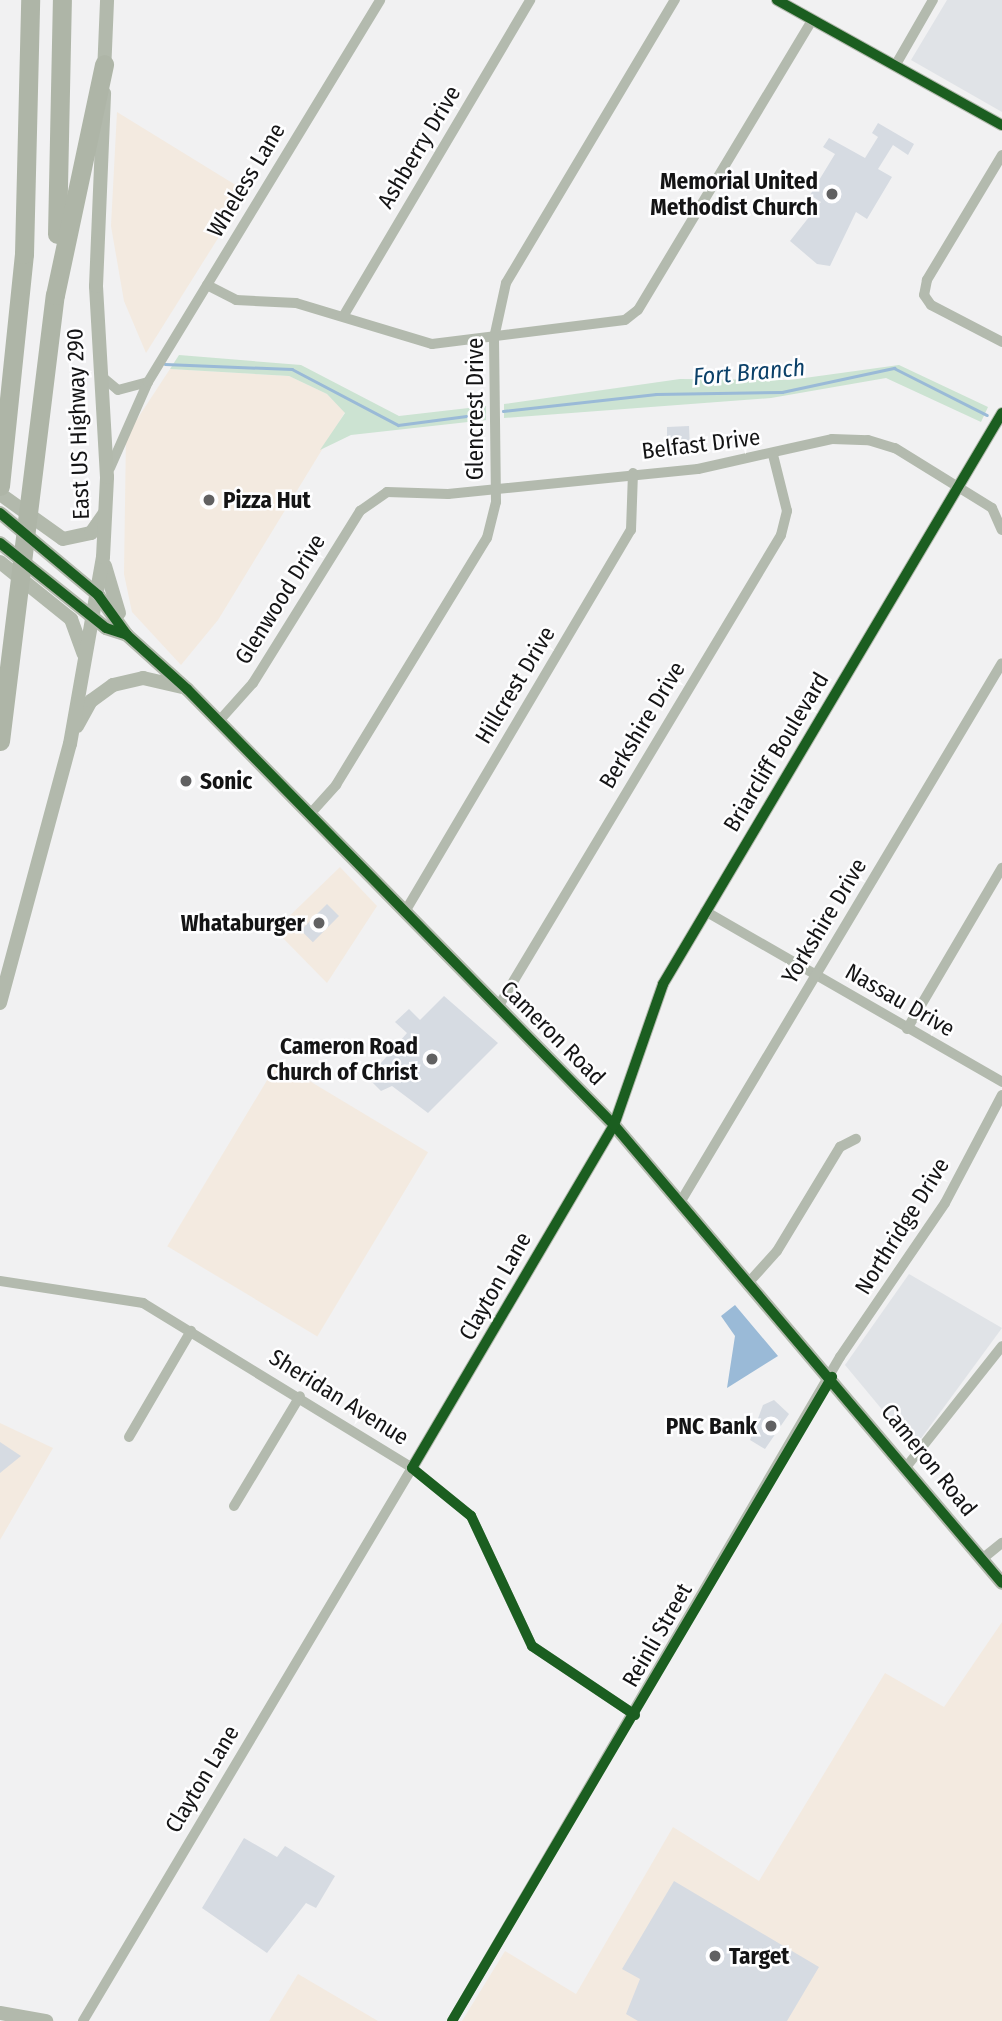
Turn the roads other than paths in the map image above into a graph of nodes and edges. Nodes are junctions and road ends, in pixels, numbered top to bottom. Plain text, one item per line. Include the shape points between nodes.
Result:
1 (30, 0) edge
2 (62, 0) edge
3 (107, 0) edge
4 (380, 0) edge
5 (530, 0) edge
6 (675, 0) edge
7 (777, 0) edge
8 (933, 0) edge
9 (812, 20) junction
10 (104, 64) junction
11 (895, 66) junction
12 (1002, 125) edge
13 (1002, 155) edge
14 (207, 285) junction
15 (55, 295) junction
16 (344, 315) junction
17 (494, 338) junction
18 (1002, 342) edge
19 (100, 375) junction
20 (148, 382) junction
21 (1002, 413) edge
22 (773, 456) junction
23 (633, 473) junction
24 (107, 477) junction
25 (0, 485) edge
26 (959, 486) junction
27 (496, 489) junction
28 (373, 497) joint
29 (107, 510) junction
30 (0, 513) edge
31 (1002, 530) edge
32 (0, 543) edge
33 (103, 557) junction
34 (0, 562) edge
35 (98, 594) junction
36 (94, 618) junction
37 (120, 618) junction
38 (127, 635) junction
39 (85, 659) junction
40 (1002, 663) edge
41 (187, 689) junction
42 (219, 721) junction
43 (0, 741) edge
44 (70, 744) junction
45 (311, 813) junction
46 (1002, 868) edge
47 (405, 910) junction
48 (705, 911) junction
49 (815, 976) junction
50 (0, 1003) edge
51 (498, 1007) junction
52 (907, 1029) junction
53 (1002, 1082) edge
54 (1002, 1095) edge
55 (614, 1125) junction
56 (856, 1139) dead end
57 (681, 1201) junction
58 (750, 1281) junction
59 (0, 1282) edge
60 (191, 1331) junction
61 (1002, 1346) edge
62 (832, 1377) junction
63 (300, 1396) junction
64 (129, 1437) dead end
65 (907, 1466) junction
66 (412, 1468) junction
67 (234, 1506) dead end
68 (1002, 1544) edge
69 (982, 1559) junction
70 (1002, 1583) edge
71 (635, 1716) junction
72 (0, 2013) edge
73 (46, 2021) edge
74 (83, 2021) edge
75 (452, 2021) edge

1 - 25 highway via 24,254
2 - 15 highway
3 - 10 main road, East US Highway 290
4 - 14 street, Wheless Lane
5 - 16 street, Ashberry Drive
6 - 17 street, Glencrest Drive via 506,283
7 - 9 street
8 - 11 street
9 - 11 street
9 - 17 street via 638,310 625,320
10 - 15 highway
10 - 19 main road, East US Highway 290
11 - 12 street
13 - 18 street via 927,279 924,295
14 - 16 street via 236,300 296,303
14 - 20 street, Wheless Lane
15 - 43 highway
16 - 17 street via 407,341
17 - 27 street, Glencrest Drive
19 - 20 street via 118,390
19 - 24 main road, East US Highway 290
20 - 24 street, Wheless Lane
21 - 26 street, Briarcliff Boulevard
22 - 23 street, Belfast Drive
22 - 26 street, Belfast Drive via 832,439 868,440
22 - 51 street, Berkshire Drive via 787,510 781,535
23 - 27 street, Belfast Drive
23 - 47 street, Hillcrest Drive via 631,530
24 - 29 main road, East US Highway 290
25 - 29 main road via 63,539 91,533
26 - 31 street, Belfast Drive via 992,508
26 - 48 street, Briarcliff Boulevard
27 - 28 street, Belfast Drive via 397,490
27 - 45 street, Glencrest Drive via 487,538 336,785
28 - 42 street, Glenwood Drive via 253,683
29 - 33 main road, East US Highway 290
30 - 35 main road, Cameron Road
32 - 36 main road, Cameron Road
33 - 35 main road, East US Highway 290
33 - 37 main road
34 - 39 main road via 71,619
35 - 36 main road, East US Highway 290
35 - 37 main road, Cameron Road
36 - 38 main road, Cameron Road
36 - 39 main road, East US Highway 290
37 - 38 main road, Cameron Road
38 - 41 main road, Cameron Road
39 - 44 main road, East US Highway 290
40 - 49 street, Yorkshire Drive
41 - 42 main road, Cameron Road
41 - 44 main road via 144,678 113,685 91,701
42 - 45 main road, Cameron Road
44 - 50 main road, East US Highway 290
45 - 47 main road, Cameron Road
46 - 52 street
47 - 51 main road, Cameron Road
48 - 49 street, Nassau Drive
48 - 55 street, Briarcliff Boulevard via 652,1009 629,1094
49 - 52 street, Nassau Drive
49 - 57 street, Yorkshire Drive
51 - 55 main road, Cameron Road
52 - 53 street, Nassau Drive
54 - 62 street, Northridge Drive via 945,1203
55 - 57 main road, Cameron Road
55 - 66 street, Clayton Lane
56 - 58 street via 840,1147 777,1251
57 - 58 main road, Cameron Road
58 - 62 main road, Cameron Road
59 - 60 street, Sheridan Avenue via 130,1298
60 - 63 street, Sheridan Avenue
60 - 64 street
61 - 65 street
62 - 65 main road, Cameron Road
62 - 71 street, Reinli Street
63 - 66 street, Sheridan Avenue
63 - 67 street
65 - 69 main road, Cameron Road
66 - 71 street, Sheridan Avenue via 471,1516 532,1646
66 - 74 street, Clayton Lane
68 - 69 street
69 - 70 main road, Cameron Road
71 - 75 street, Reinli Street
72 - 73 main road

